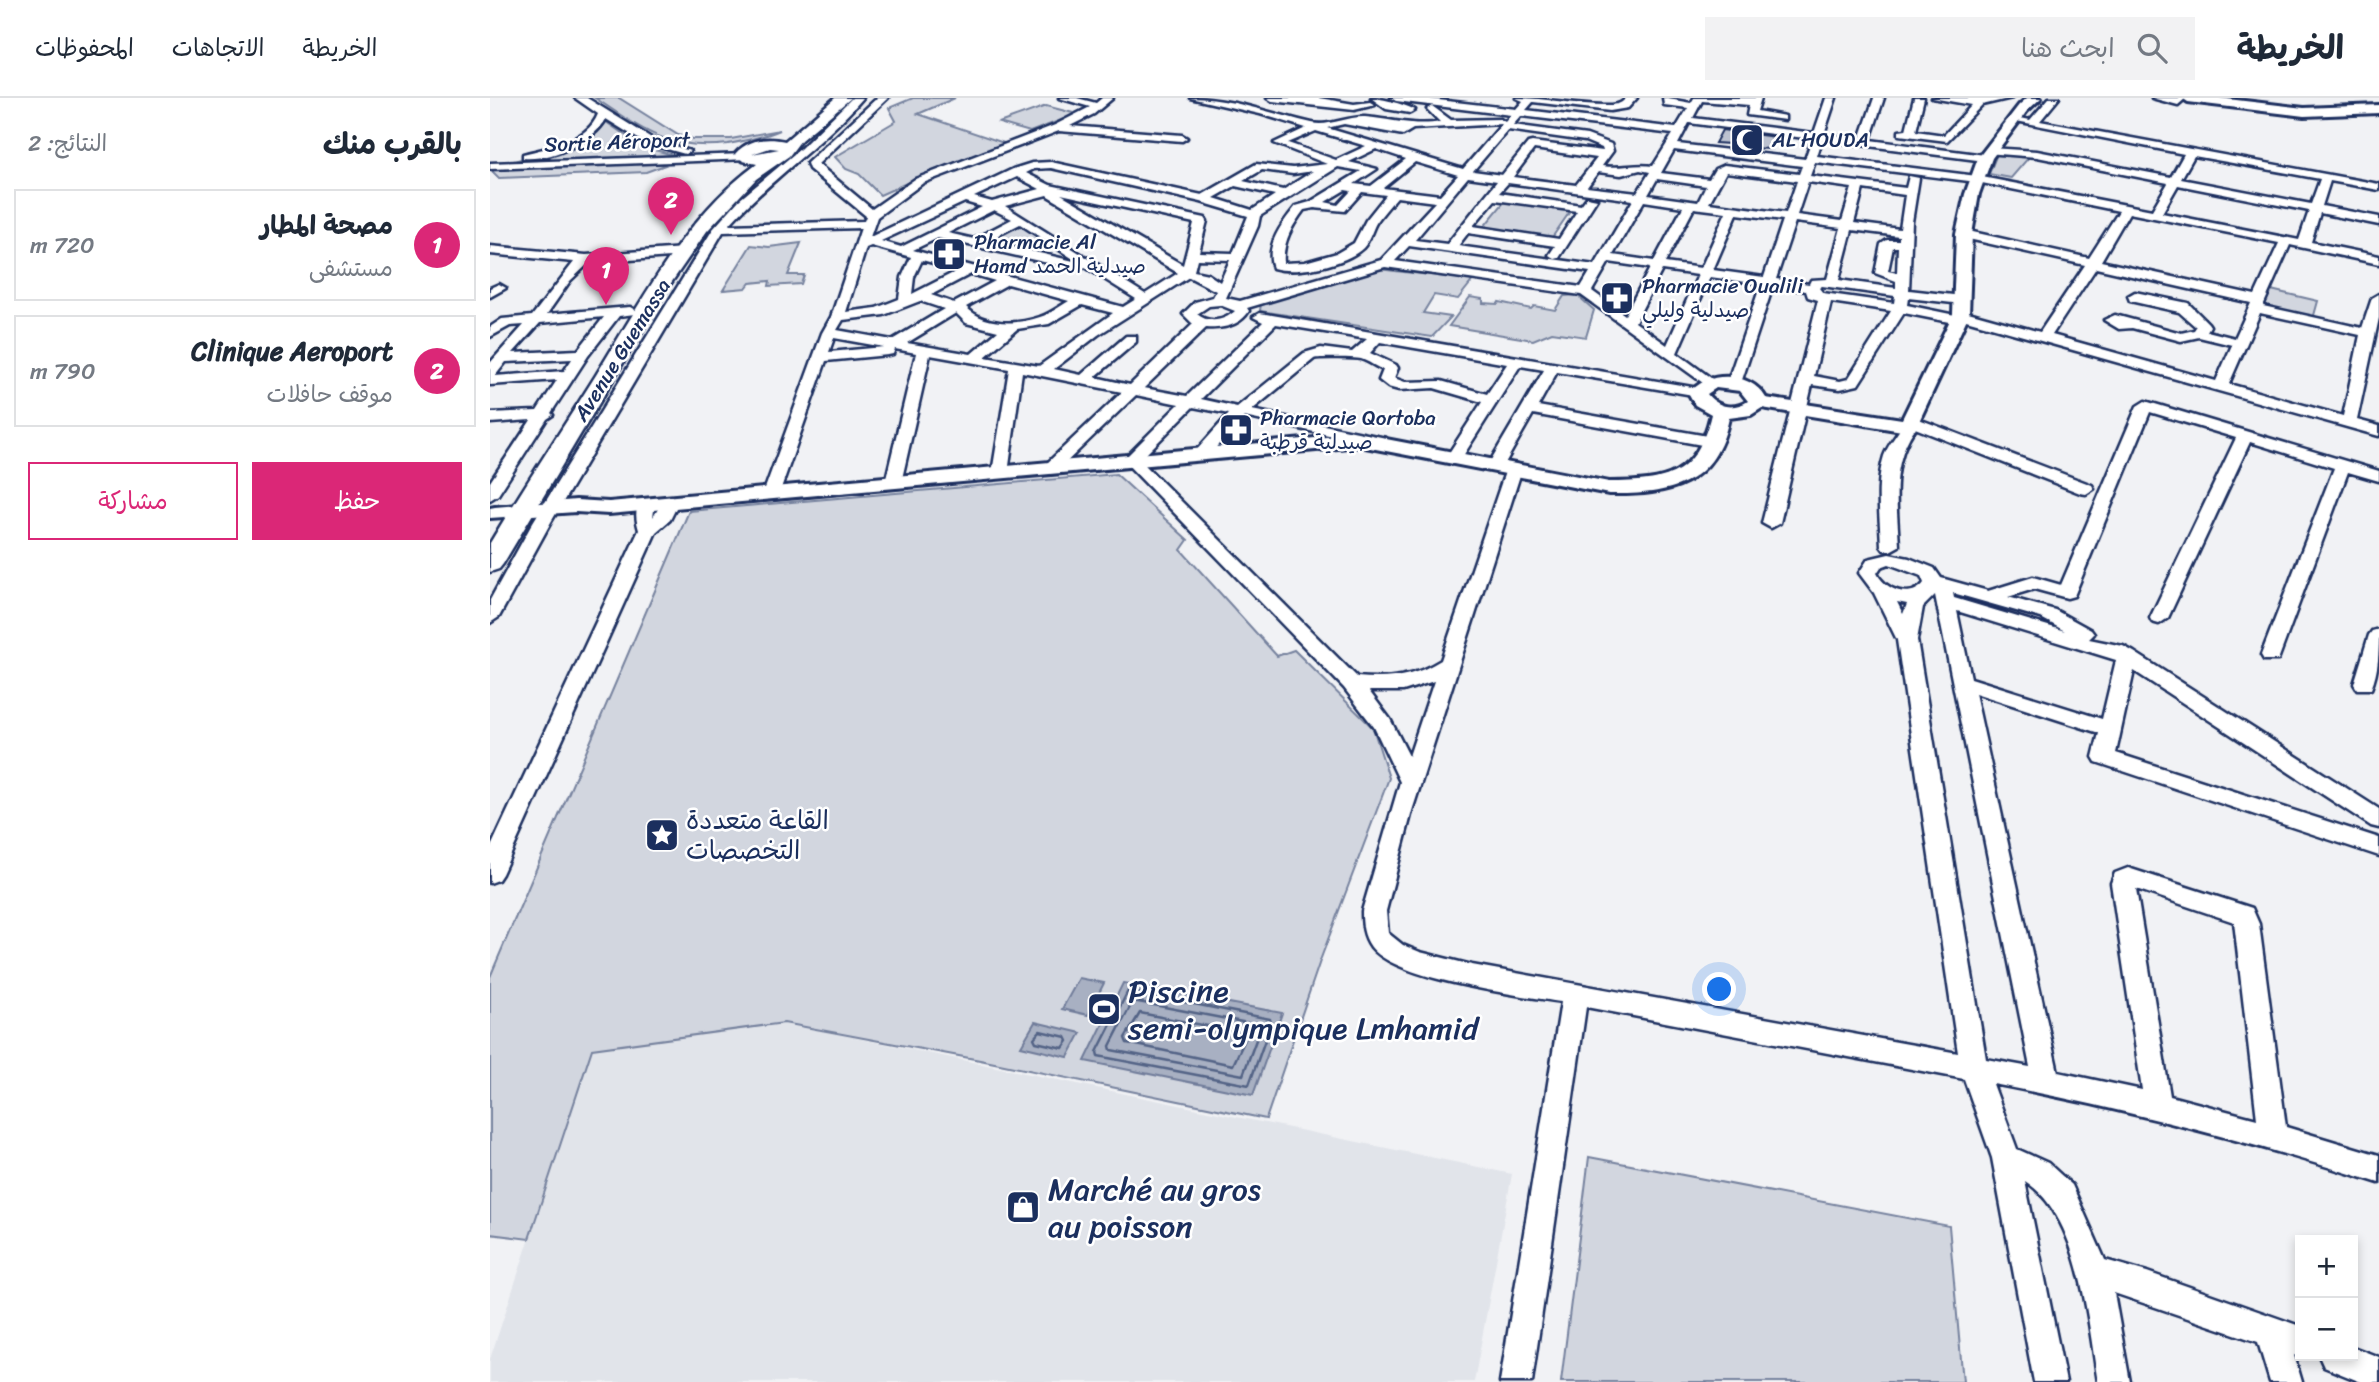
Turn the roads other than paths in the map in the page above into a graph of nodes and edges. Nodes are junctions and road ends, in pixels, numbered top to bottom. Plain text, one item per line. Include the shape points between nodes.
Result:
1 (580, 98) edge
2 (832, 98) edge
3 (844, 98) edge
4 (858, 98) edge
5 (883, 98) edge
6 (1064, 98) edge
7 (1108, 98) edge
8 (1195, 98) edge
9 (1264, 98) edge
10 (1272, 98) edge
11 (1396, 98) edge
12 (1521, 98) edge
13 (1530, 98) edge
14 (1632, 98) edge
15 (1668, 98) edge
16 (1831, 98) edge
17 (1880, 98) edge
18 (1919, 98) edge
19 (1937, 98) edge
20 (2007, 98) edge
21 (2054, 98) edge
22 (2157, 98) edge
23 (2181, 98) edge
24 (2188, 98) edge
25 (1312, 99) edge
26 (1379, 100) edge
27 (1450, 100) edge
28 (1755, 100) edge
29 (1953, 100) edge
30 (1698, 101) edge
31 (2240, 102) edge
32 (1979, 103) junction
33 (1098, 106) junction
34 (2024, 106) edge
35 (1246, 108) junction
36 (1432, 109) junction
37 (2379, 109) edge
38 (604, 111) junction
39 (1795, 120) dead end
40 (1511, 121) junction
41 (1448, 123) junction
42 (2033, 123) junction
43 (1077, 125) junction
44 (1956, 125) junction
45 (1684, 126) junction
46 (1316, 127) junction
47 (1820, 127) junction
48 (1858, 128) dead end
49 (1870, 130) junction
50 (1097, 131) junction
51 (1884, 131) dead end
52 (1897, 133) dead end
53 (1910, 134) junction
54 (1938, 137) junction
55 (1182, 138) dead end
56 (1839, 139) junction
57 (1088, 141) dead end
58 (1864, 142) junction
59 (784, 145) junction
60 (1414, 145) dead end
61 (1375, 146) junction
62 (1671, 146) junction
63 (724, 150) junction
64 (1991, 151) junction
65 (751, 152) junction
66 (1934, 152) junction
67 (2191, 152) junction
68 (1399, 153) junction
69 (1603, 155) junction
70 (1413, 158) junction
71 (1808, 161) junction
72 (1831, 161) junction
73 (490, 164) edge
74 (1329, 166) junction
75 (1595, 168) junction
76 (1371, 169) junction
77 (1017, 171) junction
78 (1914, 171) junction
79 (1655, 173) junction
80 (1467, 174) junction
81 (1391, 176) junction
82 (2326, 177) junction
83 (1803, 178) junction
84 (1977, 179) junction
85 (1505, 180) junction
86 (1233, 182) junction
87 (2174, 182) junction
88 (1712, 183) junction
89 (1858, 185) junction
90 (1342, 186) junction
91 (2379, 187) edge
92 (1047, 189) junction
93 (1579, 189) junction
94 (1358, 190) junction
95 (1164, 191) junction
96 (1372, 191) junction
97 (1597, 191) junction
98 (1911, 192) junction
99 (1394, 193) junction
100 (1284, 194) junction
101 (1493, 196) junction
102 (1640, 197) junction
103 (964, 198) junction
104 (1204, 199) junction
105 (1442, 199) junction
106 (886, 203) junction
107 (1314, 204) junction
108 (995, 205) junction
109 (1135, 205) junction
110 (1696, 205) junction
111 (1585, 209) junction
112 (2126, 209) junction
113 (1733, 210) junction
114 (2316, 210) junction
115 (930, 214) junction
116 (2155, 215) junction
117 (1789, 217) junction
118 (1021, 219) junction
119 (870, 220) junction
120 (2379, 221) edge
121 (1267, 223) junction
122 (1847, 225) junction
123 (719, 229) junction
124 (1466, 229) junction
125 (1117, 231) junction
126 (938, 234) junction
127 (1964, 234) junction
128 (1905, 238) junction
129 (2286, 241) junction
130 (1406, 242) junction
131 (975, 243) junction
132 (1562, 243) junction
133 (2304, 245) junction
134 (1060, 247) junction
135 (863, 248) junction
136 (1450, 248) junction
137 (492, 251) edge
138 (901, 251) junction
139 (674, 253) junction
140 (1192, 254) junction
141 (919, 256) junction
142 (1033, 256) junction
143 (1238, 257) junction
144 (586, 259) junction
145 (2379, 260) edge
146 (1550, 262) junction
147 (1385, 263) junction
148 (2094, 263) junction
149 (1602, 264) junction
150 (1659, 265) junction
151 (1092, 268) junction
152 (969, 270) junction
153 (1187, 272) junction
154 (1704, 272) junction
155 (1006, 280) junction
156 (1767, 282) junction
157 (1832, 283) junction
158 (490, 287) edge
159 (1812, 288) junction
160 (1585, 292) junction
161 (490, 293) edge
162 (1902, 293) junction
163 (1221, 295) junction
164 (920, 296) junction
165 (1825, 298) junction
166 (2379, 298) edge
167 (1144, 299) junction
168 (906, 300) junction
169 (1081, 300) junction
170 (2256, 304) junction
171 (1879, 305) junction
172 (956, 307) junction
173 (2184, 309) dead end
174 (1240, 310) junction
175 (1961, 311) junction
176 (623, 312) junction
177 (1124, 312) junction
178 (875, 314) junction
179 (1058, 315) junction
180 (538, 317) junction
181 (838, 317) junction
182 (1273, 319) junction
183 (490, 321) edge
184 (508, 322) junction
185 (1203, 323) junction
186 (1627, 324) junction
187 (2130, 324) dead end
188 (1012, 326) junction
189 (2373, 326) edge
190 (919, 328) junction
191 (1099, 328) junction
192 (490, 333) edge
193 (829, 333) junction
194 (2199, 334) junction
195 (2045, 335) junction
196 (1378, 336) junction
197 (1880, 341) junction
198 (2240, 343) junction
199 (894, 345) junction
200 (919, 350) junction
201 (582, 354) junction
202 (1361, 354) junction
203 (1670, 354) junction
204 (820, 357) junction
205 (500, 358) junction
206 (972, 360) junction
207 (1517, 360) junction
208 (1553, 367) junction
209 (1017, 368) junction
210 (1042, 372) junction
211 (490, 373) edge
212 (570, 375) junction
213 (1083, 380) junction
214 (1808, 380) junction
215 (490, 381) edge
216 (1734, 383) junction
217 (2220, 387) junction
218 (1705, 388) junction
219 (1134, 390) junction
220 (1493, 400) junction
221 (1190, 401) junction
222 (1758, 402) junction
223 (1528, 409) junction
224 (1800, 409) junction
225 (1241, 411) junction
226 (1721, 411) junction
227 (545, 415) junction
228 (490, 418) edge
229 (1910, 423) junction
230 (2349, 423) junction
231 (2379, 431) edge
232 (2245, 436) junction
233 (1384, 442) junction
234 (1713, 442) junction
235 (1202, 453) junction
236 (1455, 456) junction
237 (1131, 460) junction
238 (2343, 465) junction
239 (1505, 467) junction
240 (1051, 468) junction
241 (1000, 473) junction
242 (2379, 476) edge
243 (893, 483) junction
244 (2086, 489) dead end
245 (771, 494) junction
246 (671, 502) junction
247 (647, 504) junction
248 (546, 515) junction
249 (498, 516) edge
250 (1771, 523) dead end
251 (648, 530) junction
252 (1890, 546) junction
253 (1874, 563) junction
254 (490, 565) edge
255 (1916, 565) junction
256 (1935, 590) junction
257 (1882, 591) junction
258 (1988, 597) junction
259 (490, 617) edge
260 (2159, 618) dead end
261 (2379, 635) edge
262 (1907, 640) junction
263 (2271, 655) dead end
264 (2127, 657) junction
265 (1450, 663) junction
266 (1962, 682) junction
267 (1351, 684) junction
268 (2364, 684) dead end
269 (2109, 729) junction
270 (1411, 783) junction
271 (2379, 820) edge
272 (2379, 846) edge
273 (490, 874) edge
274 (1575, 994) junction
275 (1974, 1069) junction
276 (2047, 1082) junction
277 (2158, 1106) junction
278 (2273, 1136) junction
279 (2006, 1158) junction
280 (2379, 1169) edge
281 (2095, 1272) junction
282 (2270, 1331) junction
283 (2295, 1340) edge
284 (2348, 1361) edge
285 (2379, 1373) edge
286 (1516, 1382) edge
287 (2050, 1382) edge
288 (2114, 1382) edge
289 (2286, 1382) edge

1 - 38 street
2 - 59 main road, Avenue Guemassa
3 - 59 main road, Avenue Guemassa
4 - 123 street
5 - 119 street via 812,163
6 - 33 street
7 - 33 street
8 - 35 street
9 - 35 street
10 - 25 street
11 - 27 street
12 - 13 street
13 - 14 street via 1610,108 1624,106
13 - 40 street
15 - 30 street via 1670,103
16 - 47 street
17 - 49 street
18 - 53 street
19 - 29 street
20 - 32 street
21 - 42 street
22 - 23 street via 2173,102
24 - 31 street
25 - 26 street via 1354,107
26 - 36 street via 1396,108
27 - 36 street
27 - 40 street
28 - 30 street
28 - 39 street via 1751,113
29 - 32 street
29 - 44 street
30 - 45 street
31 - 37 street via 2304,112
32 - 44 street
33 - 43 street
34 - 42 street
34 - 64 street
35 - 46 street
36 - 41 street
38 - 63 street via 662,146 682,151
38 - 73 street via 592,131 572,142
40 - 41 street
40 - 45 street
40 - 69 street via 1592,139 1609,148
40 - 80 street via 1500,142
41 - 46 street via 1403,132 1349,120
42 - 67 street
43 - 50 street
43 - 106 street via 1059,127 919,181
44 - 54 street via 1948,137
45 - 47 street
45 - 62 street
46 - 61 street
46 - 74 street via 1279,143
47 - 56 street
47 - 71 street
48 - 49 street
49 - 51 street
49 - 58 street
50 - 55 street
50 - 57 street
52 - 53 street
53 - 54 street
54 - 66 street
56 - 58 street
56 - 72 street
58 - 66 street
59 - 63 main road
59 - 65 main road, Avenue Guemassa
59 - 65 main road via 758,159
59 - 139 main road, Avenue Guemassa
60 - 68 street
61 - 68 street
61 - 74 street
62 - 71 street
62 - 79 street
63 - 65 street
64 - 66 street
64 - 84 street
64 - 87 street via 2037,154
65 - 73 street, Sortie Aéroport
65 - 139 main road, Avenue Guemassa
67 - 82 street
67 - 87 street
68 - 70 street
69 - 75 street
69 - 85 street via 1525,145
70 - 80 street
70 - 81 street
71 - 72 street
71 - 83 street
72 - 78 street
74 - 76 street
74 - 86 street via 1293,171 1263,166
74 - 100 street
75 - 79 street via 1621,172 1640,167
75 - 93 street
76 - 81 street
76 - 90 street
77 - 92 street
77 - 95 street via 1051,165
77 - 103 street
78 - 84 street
78 - 98 street
79 - 88 street
79 - 102 street
80 - 85 street
80 - 105 street
81 - 96 street
82 - 91 street
82 - 114 street
83 - 88 street via 1724,168
83 - 89 street
83 - 117 street
84 - 112 street
84 - 127 street
85 - 93 street
85 - 101 street
86 - 100 street
86 - 104 street
87 - 114 street
87 - 116 street
88 - 110 street
89 - 98 street
89 - 122 street
90 - 94 street
90 - 107 street
92 - 108 street
92 - 109 street
92 - 125 street
93 - 97 street
94 - 96 street
94 - 107 street via 1341,209
95 - 104 street
95 - 109 street
96 - 99 street
97 - 102 street
97 - 111 street
98 - 128 street
99 - 105 street
99 - 121 street via 1359,245 1341,256 1295,268 1281,267 1277,261 1279,248
100 - 121 street
101 - 111 street
101 - 124 street
102 - 110 street
102 - 149 street
103 - 108 street
103 - 115 street
104 - 121 street
105 - 130 street
106 - 115 street
106 - 119 street
107 - 121 street
108 - 118 street
108 - 126 street
109 - 125 street via 1121,218
109 - 140 street via 1201,221
110 - 113 street
110 - 150 street
111 - 132 street
112 - 116 street
112 - 148 street
113 - 117 street
113 - 154 street
114 - 120 street
114 - 133 street
115 - 135 street
116 - 129 street
117 - 122 street
117 - 156 street
118 - 131 street
118 - 134 street
119 - 123 street
119 - 135 street
121 - 143 street
122 - 128 street
122 - 157 street
123 - 248 street
124 - 132 street
124 - 136 street
125 - 153 street
126 - 131 street
126 - 138 street
127 - 148 street
127 - 175 street
128 - 162 street
128 - 162 street via 1887,244 1881,273
129 - 133 street
129 - 170 street
130 - 136 street
130 - 147 street
131 - 142 street
132 - 146 street
133 - 145 street
134 - 142 street
134 - 151 street
135 - 138 street
135 - 181 street
136 - 146 street
137 - 144 street
138 - 141 street
139 - 144 street
139 - 176 main road, Avenue Guemassa
139 - 249 main road, Avenue Guemassa
140 - 143 street
140 - 153 street
141 - 152 street
141 - 168 street via 913,261
142 - 151 street
143 - 163 street
144 - 180 street
146 - 149 street
147 - 160 street
147 - 174 street
148 - 170 street
148 - 195 street
149 - 150 street
149 - 160 street
150 - 154 street
150 - 186 street
151 - 167 street
152 - 155 street
152 - 164 street
153 - 163 street via 1203,277
153 - 167 street
154 - 156 street
154 - 203 street
155 - 169 street
155 - 172 street
156 - 159 street
156 - 216 street
157 - 159 street via 1818,282
157 - 162 street
158 - 161 street via 499,288
159 - 165 street via 1814,295
160 - 186 street
162 - 171 street
162 - 175 street
162 - 175 street
162 - 197 street
163 - 174 street
163 - 185 street via 1193,309 1191,316
164 - 168 street
164 - 172 street
165 - 171 street
165 - 214 street
166 - 189 street
167 - 177 street
168 - 178 street
169 - 177 street
169 - 179 street
170 - 189 street
170 - 198 street
171 - 197 street via 1876,336
172 - 188 street via 971,320
172 - 190 street
173 - 194 street via 2203,326
174 - 182 street
174 - 185 street via 1226,322
175 - 195 street
175 - 229 street
176 - 180 street
176 - 201 street
176 - 249 main road, Avenue Guemassa
177 - 191 street
178 - 181 street
178 - 190 street via 882,321
179 - 188 street
179 - 191 street
180 - 184 street
180 - 205 street
181 - 193 street
182 - 196 street
182 - 221 street
183 - 184 street
184 - 192 street
185 - 219 street
186 - 203 street
187 - 194 street via 2181,337
188 - 206 street
189 - 230 street
190 - 199 street
191 - 210 street
191 - 213 street via 1131,339
193 - 199 street
193 - 204 street
194 - 198 street
195 - 217 street
196 - 202 street
196 - 207 street
197 - 214 street via 1853,382 1840,385
198 - 217 street
199 - 200 street
200 - 204 street
200 - 206 street
200 - 243 street
201 - 205 street
201 - 212 street
202 - 220 street via 1391,368 1389,382 1409,388 1440,384
202 - 225 street via 1315,352
203 - 218 street
204 - 245 street
205 - 211 street
206 - 209 street
207 - 208 street
207 - 220 street
208 - 218 street
208 - 223 street
209 - 210 street
209 - 241 street
210 - 213 street
212 - 215 street
212 - 227 street
213 - 219 street
214 - 224 street
216 - 218 street
216 - 222 street via 1752,391
217 - 230 street
218 - 226 street via 1703,403
219 - 221 street
219 - 240 street
220 - 236 street
221 - 225 street
221 - 237 street
222 - 224 street
222 - 226 street via 1747,410
223 - 234 street
223 - 239 street
224 - 229 street
224 - 250 street
225 - 233 street
225 - 235 street
226 - 234 street
227 - 228 street
227 - 249 street
229 - 244 street
229 - 252 street via 1887,467
230 - 231 street
232 - 238 street
232 - 258 street via 2145,406 2067,592 2033,583
232 - 260 street
233 - 235 street via 1344,440
233 - 236 street
234 - 239 street via 1687,475 1645,488 1609,488
235 - 237 street
236 - 239 street
237 - 240 street
237 - 267 street
238 - 242 street
238 - 263 street
239 - 265 street
240 - 241 street
241 - 243 street
243 - 245 street
245 - 246 street
246 - 247 street
246 - 251 street
247 - 248 street via 566,520
247 - 251 street via 644,518
248 - 249 street
248 - 259 street
249 - 254 main road, Avenue Guemassa
251 - 273 street
252 - 253 street
252 - 255 street
253 - 255 street via 1889,559
253 - 257 street via 1869,568 1870,579
255 - 256 street via 1924,569
256 - 257 street via 1902,597
256 - 258 street
256 - 262 street via 1914,607
256 - 264 street
256 - 266 street
257 - 262 street
258 - 264 street via 2048,614
261 - 268 street
262 - 275 street
264 - 269 street
264 - 271 street
265 - 267 street via 1412,684
265 - 270 street
266 - 269 street
266 - 276 street
267 - 270 street via 1383,724
269 - 272 street via 2104,757
270 - 274 street via 1377,896 1374,928 1379,941 1399,955 1433,966
274 - 275 street
274 - 286 street
275 - 276 street
275 - 279 street
276 - 277 street
277 - 278 street
277 - 278 street via 2123,883 2128,877 2242,915 2247,924
278 - 280 street
279 - 281 street via 2038,1173 2062,1195
279 - 287 street
281 - 282 street
281 - 288 street
282 - 283 street
282 - 289 street
284 - 285 street

